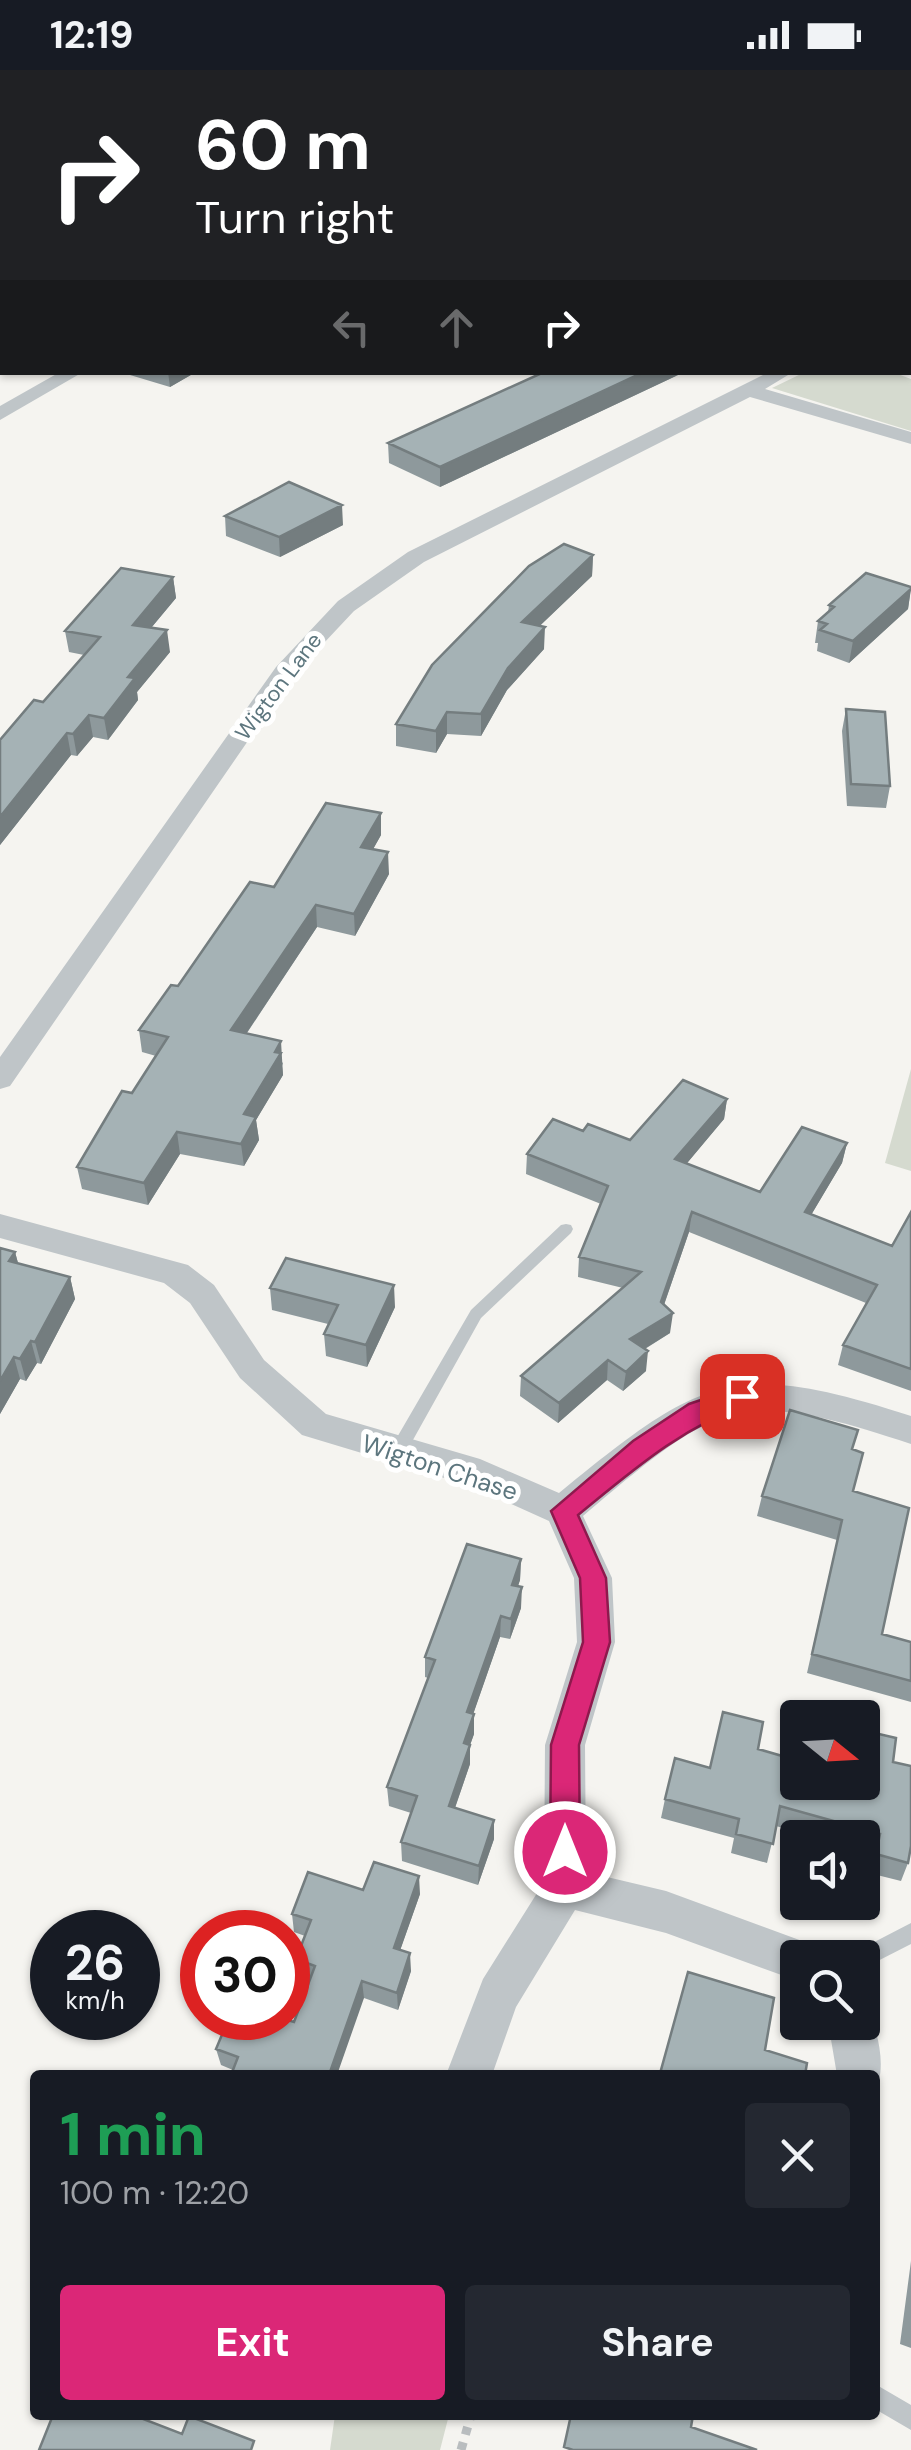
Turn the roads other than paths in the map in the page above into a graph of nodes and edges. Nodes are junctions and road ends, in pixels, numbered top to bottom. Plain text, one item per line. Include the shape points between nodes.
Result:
1 (69, 375) edge
2 (778, 375) edge
3 (748, 390) junction
4 (0, 414) edge
5 (911, 438) edge
6 (0, 1079) edge
7 (0, 1226) edge
8 (566, 1229) dead end
9 (911, 1430) edge
10 (398, 1451) junction
11 (564, 1511) junction
12 (565, 1887) junction
13 (911, 1933) edge
14 (880, 1949) edge
15 (780, 1953) edge
16 (853, 2040) edge
17 (471, 2070) edge
18 (859, 2070) edge
19 (880, 2399) edge
20 (911, 2418) edge

1 - 4 street
2 - 3 street, Wigton Lane
3 - 5 street
3 - 6 street, Wigton Lane via 416,557 334,616 284,672
7 - 10 street, Wigton Chase via 176,1274 202,1294 252,1369 314,1425
8 - 10 lane via 476,1314
9 - 11 street via 850,1410 742,1396 698,1411
10 - 11 street, Wigton Chase via 480,1474
11 - 12 street via 593,1578 596,1642 565,1745
12 - 15 street via 666,1912
12 - 17 street via 499,1995
13 - 14 lane
16 - 18 street
19 - 20 lane

